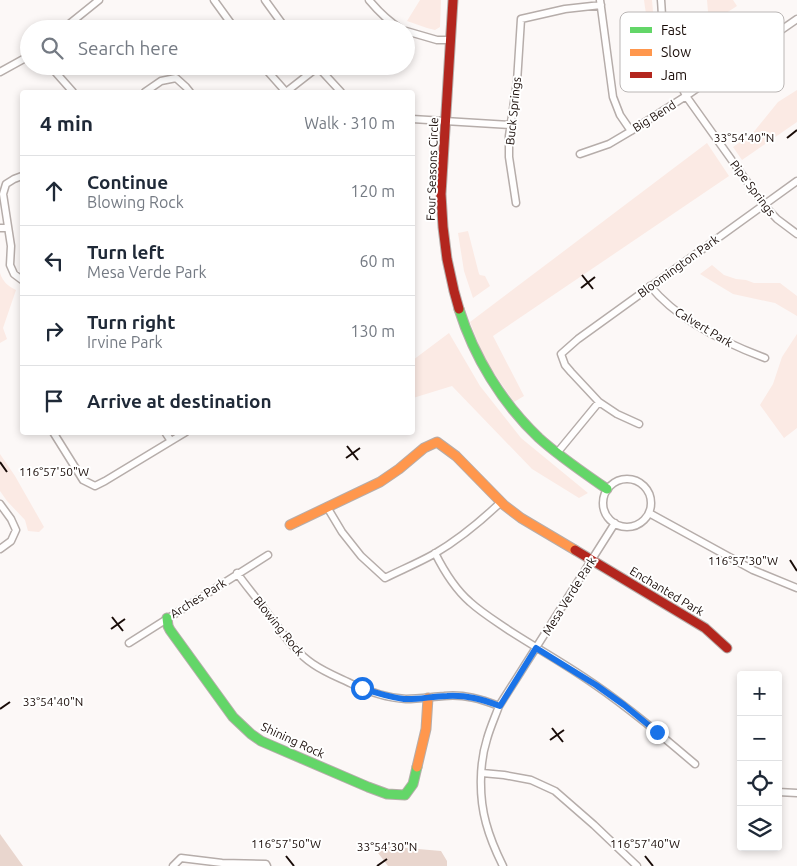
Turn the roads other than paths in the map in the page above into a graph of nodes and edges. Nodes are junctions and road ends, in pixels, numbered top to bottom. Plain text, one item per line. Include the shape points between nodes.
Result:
1 (98, 0) edge
2 (265, 0) edge
3 (369, 0) edge
4 (453, 0) edge
5 (216, 1) edge
6 (601, 2) edge
7 (797, 19) edge
8 (74, 20) edge
9 (229, 20) edge
10 (279, 20) edge
11 (387, 20) edge
12 (784, 28) edge
13 (415, 34) edge
14 (451, 40) junction
15 (20, 61) edge
16 (0, 72) edge
17 (58, 75) edge
18 (271, 75) edge
19 (307, 75) edge
20 (325, 75) edge
21 (71, 90) edge
22 (148, 90) edge
23 (188, 90) edge
24 (284, 90) edge
25 (288, 90) edge
26 (339, 90) edge
27 (684, 92) edge
28 (692, 92) edge
29 (686, 96) junction
30 (415, 119) edge
31 (446, 122) junction
32 (511, 124) junction
33 (631, 131) junction
34 (580, 154) dead end
35 (20, 177) edge
36 (797, 181) edge
37 (516, 203) dead end
38 (763, 204) junction
39 (0, 228) edge
40 (8, 228) junction
41 (797, 234) edge
42 (20, 278) edge
43 (650, 286) junction
44 (765, 358) dead end
45 (599, 402) junction
46 (639, 424) dead end
47 (55, 435) edge
48 (167, 435) edge
49 (181, 435) edge
50 (170, 441) junction
51 (557, 453) junction
52 (607, 490) junction
53 (501, 502) junction
54 (0, 504) edge
55 (327, 507) junction
56 (649, 513) junction
57 (616, 523) junction
58 (290, 525) dead end
59 (0, 549) edge
60 (435, 554) junction
61 (268, 555) dead end
62 (592, 561) junction
63 (237, 573) junction
64 (797, 588) edge
65 (167, 618) junction
66 (129, 642) dead end
67 (536, 648) junction
68 (727, 648) dead end
69 (428, 698) junction
70 (500, 706) junction
71 (695, 764) dead end
72 (482, 773) junction
73 (782, 792) edge
74 (797, 794) edge
75 (174, 866) edge
76 (267, 866) edge
77 (503, 866) edge
78 (637, 866) edge

1 - 8 street
2 - 10 street
3 - 11 street
4 - 14 street, Four Seasons Circle
5 - 9 street
6 - 32 street, Buck Springs via 521,19
6 - 33 street via 613,97
7 - 12 street, Big Bend
13 - 14 street
14 - 31 street, Four Seasons Circle
15 - 16 street
17 - 21 street
18 - 24 street
19 - 25 street
20 - 26 street
22 - 23 street via 161,81 176,78
27 - 29 street, Pipe Springs
28 - 29 street, Big Bend
29 - 33 street, Big Bend
29 - 38 street, Pipe Springs
30 - 31 street
31 - 32 street
31 - 51 street, Four Seasons Circle via 441,222 455,298 470,339 499,391 532,431
32 - 37 street, Buck Springs via 509,157
33 - 34 street, Big Bend via 609,144
35 - 40 street via 6,184 3,194
36 - 38 street, Bloomington Park
38 - 41 street, Pipe Springs
38 - 43 street, Bloomington Park
39 - 40 street
40 - 42 street via 10,265
43 - 44 street, Calvert Park via 680,315 735,346
43 - 45 street, Bloomington Park via 561,354 565,365
45 - 46 street
45 - 51 street
47 - 50 street via 83,480 95,486
48 - 50 street
49 - 50 street
51 - 52 street, Four Seasons Circle
52 - 56 street via 620,480 636,480 648,490 651,498
52 - 57 street via 603,504 605,512
53 - 55 street, Enchanted Park via 438,442 424,448 380,482
53 - 60 street
53 - 62 street, Enchanted Park via 520,518
54 - 59 street via 16,530 11,541
55 - 58 street
55 - 60 street via 361,556 385,578
56 - 57 street via 638,524 623,526
56 - 64 street via 753,570
57 - 62 street, Mesa Verde Park
60 - 67 street via 443,570 470,602
61 - 63 street, Arches Park
62 - 67 street, Mesa Verde Park
62 - 68 street, Enchanted Park via 704,628
63 - 65 street, Arches Park
63 - 69 street, Blowing Rock via 295,649 312,664 379,694 406,699
65 - 66 street, Arches Park
65 - 69 street, Shining Rock via 170,630 220,701 251,734 281,750 387,794 405,795 413,784 426,729
67 - 70 street, Mesa Verde Park
67 - 71 street via 616,700
69 - 70 street, Blowing Rock via 462,696
70 - 72 street, Mesa Verde Park via 487,740
72 - 77 street, Mesa Verde Park via 485,821
72 - 78 street via 531,780 555,791
73 - 74 street
75 - 76 street via 181,858

